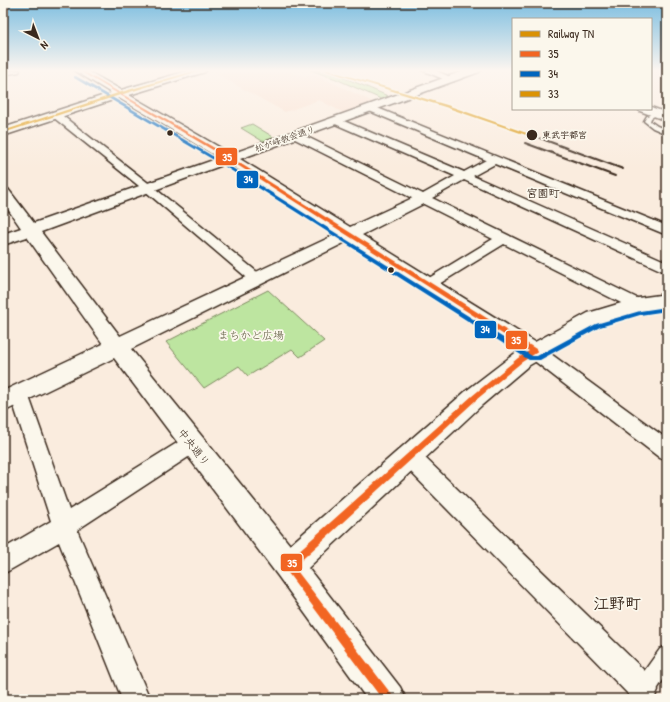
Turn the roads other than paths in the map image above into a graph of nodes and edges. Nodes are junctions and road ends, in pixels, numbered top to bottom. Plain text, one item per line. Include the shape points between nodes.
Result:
1 (93, 103) edge
2 (135, 103) edge
3 (385, 103) edge
4 (370, 108) junction
5 (647, 110) edge
6 (56, 115) junction
7 (662, 115) edge
8 (336, 120) junction
9 (3, 132) edge
10 (667, 132) edge
11 (295, 135) junction
12 (229, 158) junction
13 (494, 159) junction
14 (464, 176) junction
15 (148, 188) junction
16 (3, 192) edge
17 (424, 198) junction
18 (31, 230) junction
19 (667, 231) edge
20 (351, 234) junction
21 (504, 238) junction
22 (3, 240) edge
23 (667, 268) edge
24 (257, 279) junction
25 (429, 284) junction
26 (667, 301) edge
27 (638, 305) junction
28 (117, 347) junction
29 (534, 351) junction
30 (11, 398) edge
31 (192, 444) junction
32 (667, 451) edge
33 (410, 457) junction
34 (64, 526) junction
35 (3, 562) edge
36 (288, 566) junction
37 (667, 656) edge
38 (641, 695) edge
39 (136, 699) edge
40 (388, 699) edge

1 - 6 street
2 - 12 street
3 - 4 street, 松が峰教会通り
4 - 8 street, 松が峰教会通り
4 - 13 street
5 - 7 highway
6 - 9 street
6 - 15 street
7 - 10 lane via 649,117 648,121
8 - 11 street, 松が峰教会通り
8 - 14 street
11 - 12 street, 松が峰教会通り
11 - 17 street
12 - 15 street, 松が峰教会通り
12 - 20 street
13 - 14 street
13 - 19 street
14 - 17 street
14 - 23 street
15 - 18 street, 松が峰教会通り
15 - 24 street
16 - 18 street, 中央通り
17 - 20 street
17 - 21 street
18 - 22 street, 松が峰教会通り
18 - 28 street, 中央通り
20 - 24 street
20 - 25 street
21 - 25 street
21 - 27 street
24 - 28 street
25 - 29 street
26 - 27 street
27 - 29 street via 595,318
28 - 30 street
28 - 31 street, 中央通り
29 - 32 street
29 - 33 street via 474,398
30 - 34 street
31 - 34 street
31 - 36 street, 中央通り
33 - 36 street
33 - 38 street
34 - 35 street
34 - 39 street
36 - 40 street, 中央通り
37 - 38 street

